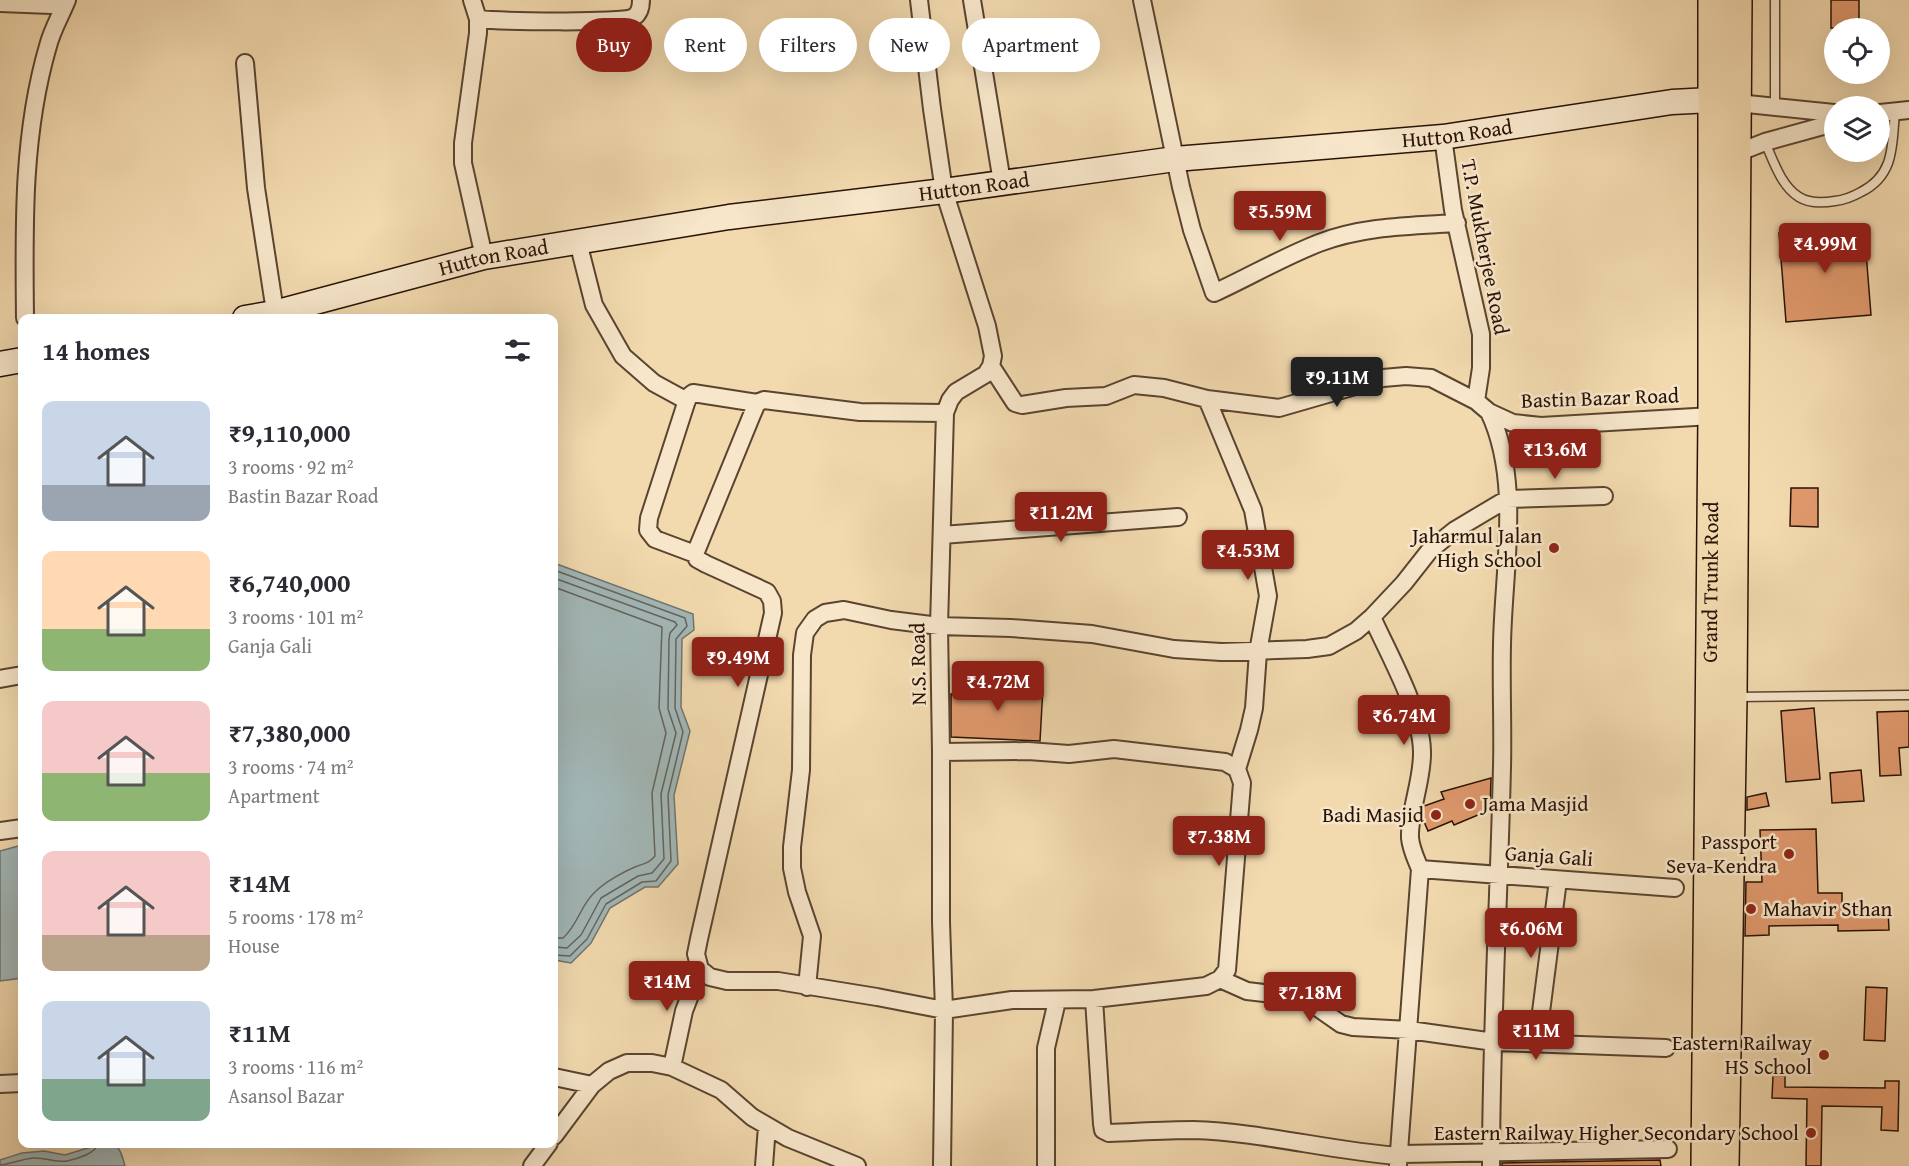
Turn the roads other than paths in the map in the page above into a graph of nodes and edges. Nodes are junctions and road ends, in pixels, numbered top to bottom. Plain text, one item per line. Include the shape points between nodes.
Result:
1 (66, 0) edge
2 (472, 0) edge
3 (641, 0) edge
4 (920, 0) edge
5 (972, 0) edge
6 (1142, 0) edge
7 (1712, 0) edge
8 (1738, 0) edge
9 (1775, 0) edge
10 (0, 3) edge
11 (478, 19) junction
12 (244, 63) dead end
13 (1724, 102) junction
14 (1775, 107) junction
15 (1894, 111) edge
16 (1824, 112) edge
17 (1824, 126) edge
18 (1443, 137) junction
19 (1764, 142) junction
20 (1737, 153) junction
21 (1175, 159) junction
22 (1002, 182) junction
23 (944, 191) junction
24 (1456, 223) junction
25 (578, 243) junction
26 (484, 257) junction
27 (25, 314) edge
28 (275, 314) edge
29 (279, 314) edge
30 (18, 361) edge
31 (0, 364) edge
32 (991, 366) junction
33 (1207, 399) junction
34 (687, 401) junction
35 (1476, 401) junction
36 (758, 403) junction
37 (1489, 412) junction
38 (945, 413) junction
39 (1712, 416) junction
40 (1604, 496) dead end
41 (1507, 500) junction
42 (1178, 517) dead end
43 (942, 535) junction
44 (695, 554) junction
45 (1372, 617) junction
46 (939, 626) junction
47 (1258, 652) junction
48 (18, 676) edge
49 (0, 679) edge
50 (1909, 695) edge
51 (1721, 698) junction
52 (941, 752) junction
53 (1237, 769) junction
54 (18, 829) edge
55 (0, 831) edge
56 (1420, 869) junction
57 (1499, 875) junction
58 (1558, 880) junction
59 (1675, 888) dead end
60 (700, 969) junction
61 (1220, 979) junction
62 (807, 987) junction
63 (1094, 999) junction
64 (1058, 1001) junction
65 (944, 1010) junction
66 (1409, 1030) junction
67 (1494, 1042) junction
68 (1537, 1043) junction
69 (1666, 1048) dead end
70 (672, 1067) junction
71 (558, 1078) edge
72 (18, 1083) edge
73 (0, 1084) edge
74 (592, 1085) junction
75 (767, 1126) junction
76 (558, 1131) edge
77 (545, 1148) edge
78 (1668, 1149) dead end
79 (1491, 1160) edge
80 (1399, 1161) edge
81 (532, 1166) edge
82 (764, 1166) edge
83 (857, 1166) edge
84 (942, 1166) edge
85 (1046, 1166) edge
86 (1705, 1166) edge
87 (1725, 1166) edge

1 - 10 street via 51,5
1 - 27 street via 48,44 26,163
2 - 11 street
3 - 11 street via 640,10 631,18
4 - 23 street
5 - 22 street
6 - 21 street
7 - 13 main road, Grand Trunk Road
8 - 13 main road
9 - 14 lane
11 - 26 street via 463,163
12 - 28 street via 257,198
13 - 14 street
13 - 18 street, Hutton Road via 1672,102
13 - 20 main road
13 - 39 main road, Grand Trunk Road
14 - 16 street
15 - 19 lane via 1892,150 1886,169 1874,186 1847,200 1818,203 1799,197 1784,182
17 - 19 street
18 - 21 street, Hutton Road
18 - 24 street, T.P. Mukherjee Road
19 - 20 street
20 - 51 main road
21 - 22 street, Hutton Road
21 - 24 street via 1192,230 1214,293 1318,243 1348,234 1377,228
22 - 23 street, Hutton Road
23 - 25 street, Hutton Road via 729,217
23 - 32 street via 992,345
24 - 35 street, T.P. Mukherjee Road via 1481,334
25 - 26 street, Hutton Road
25 - 34 street via 594,305 623,356 654,383
26 - 29 street, Hutton Road
30 - 31 street
32 - 33 street, Bastin Bazar Road via 1015,403 1022,405 1106,396 1134,385
32 - 38 street via 986,374 956,392
33 - 35 street, Bastin Bazar Road via 1279,408 1383,378 1406,376 1431,378
33 - 47 street via 1253,510 1268,596
34 - 36 street via 693,393
34 - 44 street via 648,530 655,539
35 - 37 street, Bastin Bazar Road
36 - 38 street via 764,400 860,412
36 - 44 street
37 - 39 street, Bastin Bazar Road via 1513,423 1541,426
37 - 41 street via 1503,448
38 - 43 street, N.S. Road
39 - 51 main road, Grand Trunk Road
40 - 41 street
41 - 45 street via 1455,530 1430,550
41 - 57 street
42 - 43 street
43 - 46 street, N.S. Road
44 - 60 street via 705,564 767,592 773,613 699,939 696,954
45 - 47 street via 1329,646
45 - 56 street via 1418,727 1421,770 1410,837
46 - 47 street via 1092,634 1174,649
46 - 52 street, N.S. Road
46 - 62 street via 844,610 825,613 805,633 801,770 792,868 812,936
47 - 53 street via 1254,708
48 - 49 street
50 - 51 lane
51 - 86 main road, Grand Trunk Road
51 - 87 main road
52 - 53 street via 1069,754 1114,749 1225,762
52 - 65 street, N.S. Road
53 - 61 street via 1242,783 1237,863 1227,970
54 - 55 street
56 - 57 street, Ganja Gali
56 - 66 street
57 - 58 street, Ganja Gali
57 - 67 street
58 - 59 street, Ganja Gali
58 - 68 street
60 - 62 street via 710,977 727,981 778,981
60 - 70 street via 684,1011
61 - 63 street via 1206,986
61 - 66 street via 1247,991 1298,997 1341,1024
62 - 65 street
63 - 64 street
63 - 80 street via 1103,1130 1193,1130 1296,1142
64 - 65 street via 1012,1000
64 - 85 street via 1046,1048
65 - 84 street, N.S. Road
66 - 67 street
66 - 80 street
67 - 68 street
67 - 79 street
68 - 69 street
70 - 74 street via 627,1063
70 - 75 street via 721,1090
71 - 74 street
72 - 73 street
74 - 76 street
75 - 82 street
75 - 83 street
77 - 81 street
78 - 79 street
79 - 80 street via 1402,1154

